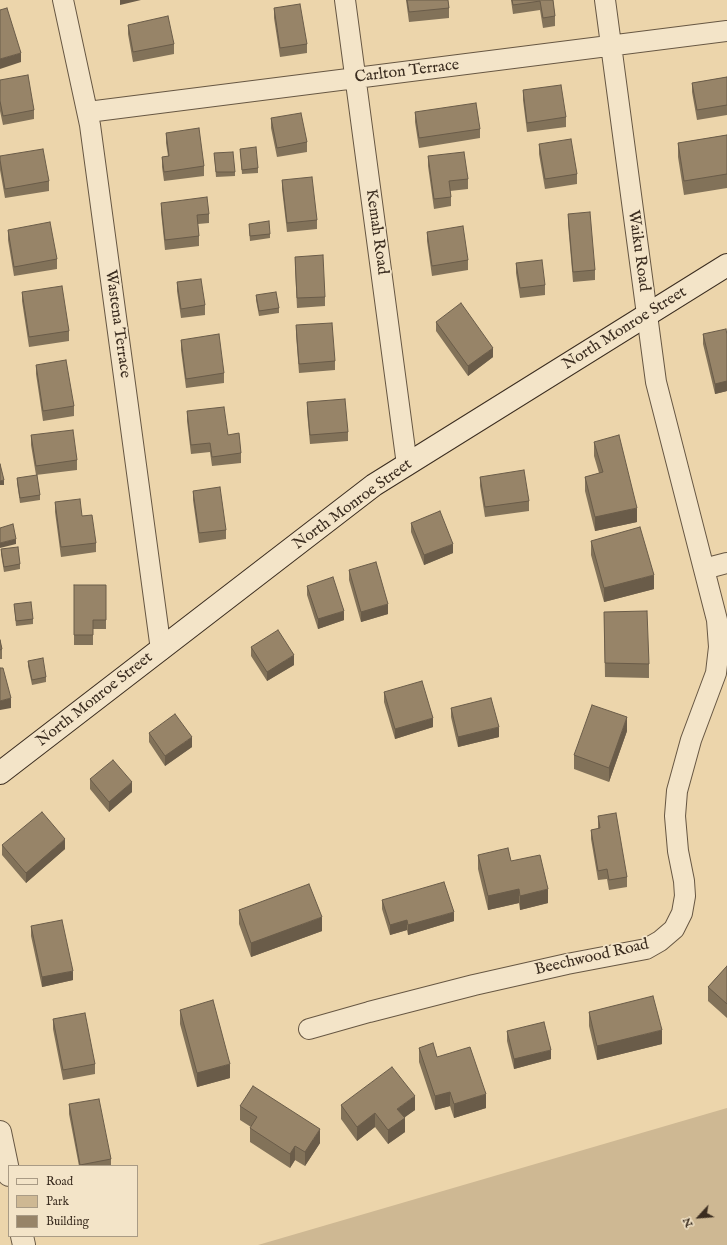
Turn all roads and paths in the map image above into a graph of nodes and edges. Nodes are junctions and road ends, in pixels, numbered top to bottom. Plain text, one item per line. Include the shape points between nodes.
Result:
1 (63, 0) edge
2 (345, 0) edge
3 (605, 0) edge
4 (727, 31) edge
5 (611, 46) junction
6 (356, 78) junction
7 (88, 112) junction
8 (727, 265) edge
9 (647, 315) junction
10 (407, 465) junction
11 (727, 563) edge
12 (704, 569) junction
13 (161, 650) junction
14 (0, 773) edge
15 (310, 1029) dead end
16 (0, 1132) edge
17 (8, 1170) edge

1 - 7 street, Wastena Terrace
2 - 6 street, Kemah Road
3 - 5 street, Waiku Road
4 - 5 street, Carlton Terrace
5 - 6 street, Carlton Terrace
5 - 9 street, Waiku Road
6 - 7 street, Carlton Terrace
6 - 10 street, Kemah Road
7 - 13 street, Wastena Terrace
8 - 9 main road, North Monroe Street
9 - 10 main road, North Monroe Street
9 - 12 street, Waiku Road via 656,382
10 - 13 main road, North Monroe Street via 374,485
11 - 12 street
12 - 15 street, Beechwood Road via 717,620 719,647 716,673 691,740 677,791 675,816 685,896 682,913 674,929 660,942 646,949 474,985
13 - 14 main road, North Monroe Street
16 - 17 main road

